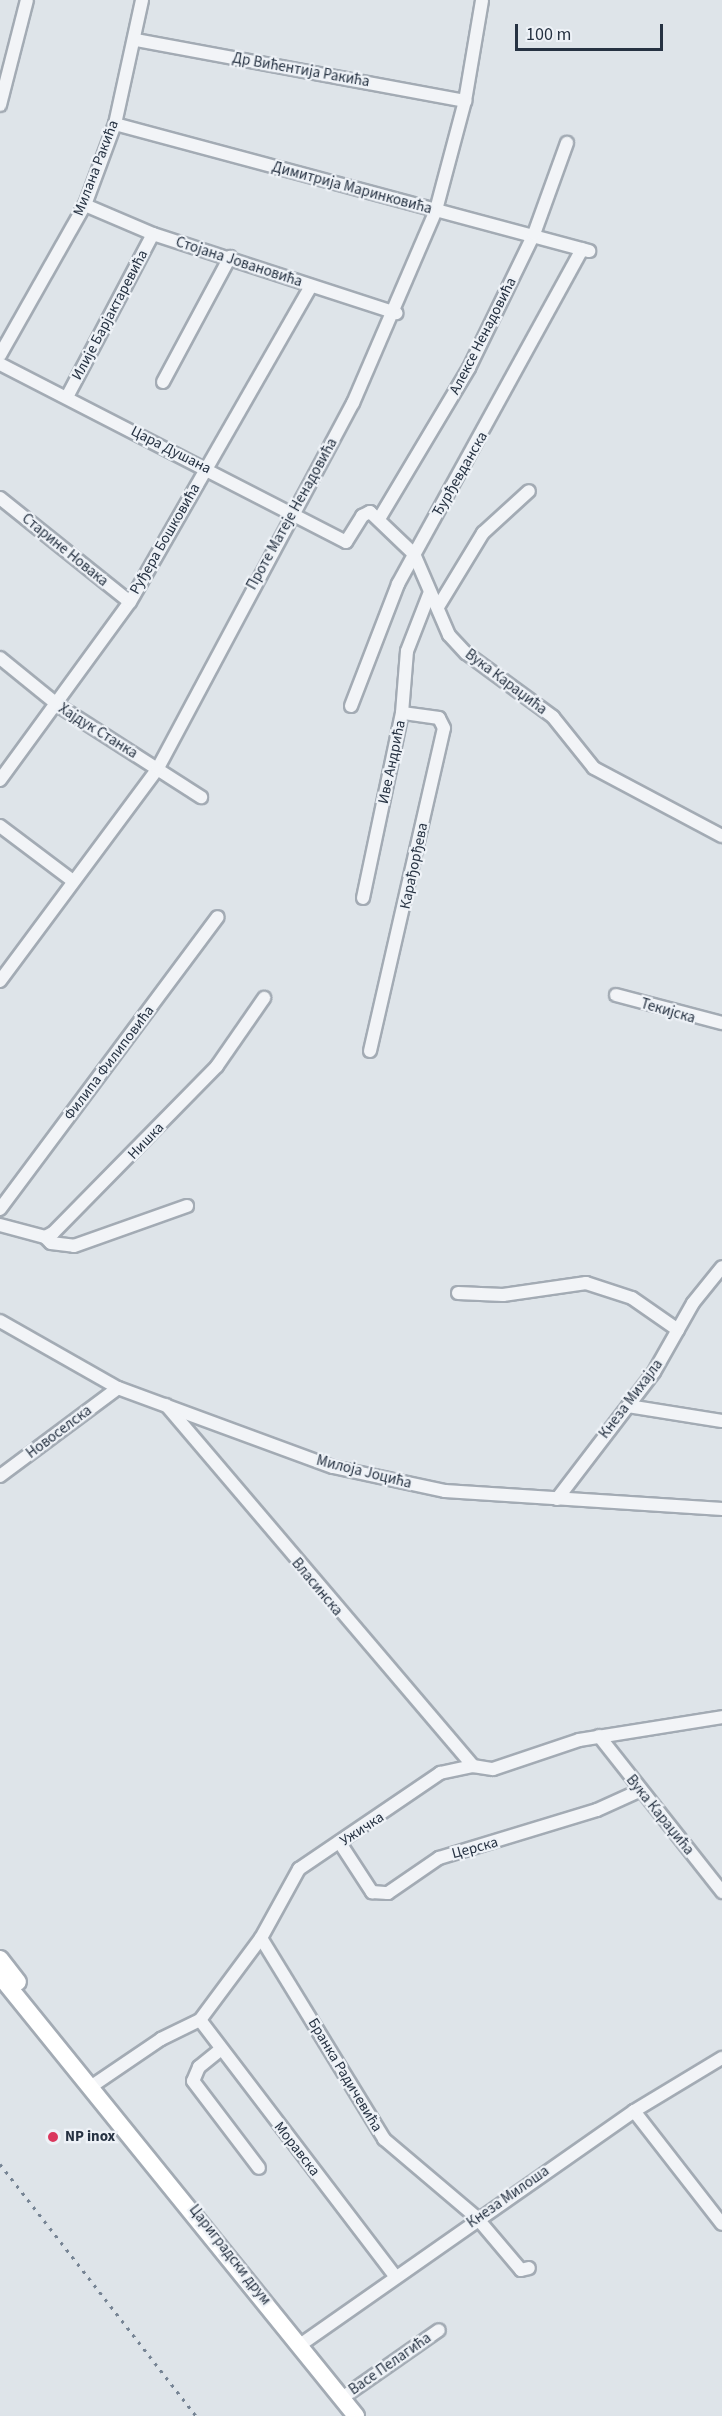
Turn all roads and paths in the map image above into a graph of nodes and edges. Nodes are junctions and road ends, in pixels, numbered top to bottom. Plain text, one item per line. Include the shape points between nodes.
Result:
1 (27, 0) edge
2 (142, 0) edge
3 (482, 0) edge
4 (136, 40) junction
5 (465, 101) junction
6 (0, 105) edge
7 (115, 124) junction
8 (567, 143) dead end
9 (85, 205) junction
10 (436, 210) junction
11 (153, 234) junction
12 (534, 234) junction
13 (586, 250) joint
14 (230, 257) junction
15 (311, 286) junction
16 (396, 313) junction
17 (0, 355) edge
18 (0, 364) edge
19 (163, 382) dead end
20 (67, 397) junction
21 (206, 468) junction
22 (529, 491) dead end
23 (0, 498) edge
24 (290, 512) junction
25 (379, 519) junction
26 (414, 554) junction
27 (430, 592) junction
28 (130, 602) junction
29 (438, 607) junction
30 (0, 658) edge
31 (59, 706) junction
32 (351, 706) dead end
33 (402, 713) junction
34 (158, 768) junction
35 (0, 780) edge
36 (201, 797) dead end
37 (0, 826) edge
38 (722, 836) edge
39 (73, 881) junction
40 (363, 898) dead end
41 (218, 917) dead end
42 (0, 981) edge
43 (616, 994) dead end
44 (264, 998) dead end
45 (722, 1023) edge
46 (370, 1051) dead end
47 (187, 1206) dead end
48 (0, 1209) edge
49 (0, 1225) edge
50 (45, 1237) junction
51 (722, 1268) edge
52 (458, 1293) dead end
53 (0, 1321) edge
54 (678, 1330) junction
55 (118, 1388) junction
56 (166, 1404) junction
57 (628, 1406) junction
58 (722, 1421) edge
59 (0, 1476) edge
60 (557, 1499) junction
61 (722, 1509) edge
62 (722, 1717) edge
63 (599, 1736) junction
64 (473, 1766) junction
65 (639, 1791) junction
66 (340, 1843) junction
67 (722, 1892) edge
68 (261, 1938) junction
69 (0, 1959) edge
70 (0, 1976) edge
71 (200, 2020) junction
72 (43, 2022) junction
73 (220, 2050) junction
74 (722, 2058) edge
75 (96, 2089) junction
76 (634, 2111) junction
77 (259, 2168) dead end
78 (477, 2218) junction
79 (722, 2224) edge
80 (529, 2268) dead end
81 (395, 2276) junction
82 (439, 2330) dead end
83 (300, 2345) junction
84 (342, 2398) junction
85 (356, 2416) edge

1 - 6 street
2 - 4 street, Милана Ракића
3 - 5 street, Проте Матеје Ненадовића
4 - 5 street, Др Вићентија Ракића
4 - 7 street, Милана Ракића
5 - 10 street, Проте Матеје Ненадовића
7 - 9 street, Милана Ракића
7 - 10 street, Димитрија Маринковића
8 - 12 street, Алексе Ненадовића
9 - 11 street, Стојана Јовановића
9 - 17 street, Милана Ракића
10 - 12 street, Димитрија Маринковића
10 - 16 street, Проте Матеје Ненадовића
11 - 14 street, Стојана Јовановића
11 - 20 street, Илије Барјактаревића
12 - 13 street, Димитрија Маринковића
12 - 25 street, Алексе Ненадовића via 469,368
13 - 26 street, Ђурђевданска
14 - 15 street, Стојана Јовановића
14 - 19 street
15 - 16 street, Стојана Јовановића
15 - 21 street, Руђера Бошковића
16 - 24 street, Проте Матеје Ненадовића via 353,403
18 - 20 street, Цара Душана
20 - 21 street, Цара Душана
21 - 24 street, Цара Душана
21 - 28 street, Руђера Бошковића
22 - 29 street via 483,533
23 - 28 street, Старине Новака
24 - 25 street, Цара Душана via 346,542 368,512
24 - 34 street, Проте Матеје Ненадовића
25 - 26 street, Вука Караџића
26 - 27 street, Вука Караџића
26 - 32 street, Ђурђевданска
27 - 29 street, Вука Караџића
27 - 33 street, Иве Андрића via 407,651
28 - 31 street, Руђера Бошковића
29 - 38 street, Вука Караџића via 461,647 553,717 594,768
30 - 31 street, Хајдук Станка
31 - 34 street, Хајдук Станка
31 - 35 street, Руђера Бошковића
33 - 40 street, Иве Андрића
33 - 46 street, Карађорђева via 439,718 444,728
34 - 36 street, Хајдук Станка
34 - 39 street, Проте Матеје Ненадовића
37 - 39 street
39 - 42 street, Проте Матеје Ненадовића
41 - 48 street, Филипа Филиповића
43 - 45 street, Текијска
44 - 50 street, Нишка via 217,1066
47 - 50 street via 74,1246 51,1244
49 - 50 street
51 - 54 street, Кнеза Михајла
52 - 54 street via 503,1295 586,1283 632,1298
53 - 55 street, Милоја Јоцића
54 - 57 street, Кнеза Михајла
55 - 56 street, Милоја Јоцића
55 - 59 street, Новоселска
56 - 60 street, Милоја Јоцића via 333,1467 445,1491
56 - 64 street, Власинска
57 - 58 street
57 - 60 street, Кнеза Михајла
60 - 61 street, Милоја Јоцића
62 - 63 street, Ужичка via 694,1726
63 - 64 street, Ужичка via 493,1770
63 - 65 street, Вука Караџића
64 - 66 street, Ужичка via 440,1773
65 - 66 street, Церска via 597,1810 439,1858 388,1893 372,1892
65 - 67 street, Вука Караџића
66 - 68 street, Ужичка via 289,1880
68 - 71 street, Ужичка
68 - 78 street, Бранка Радичевића via 384,2139
69 - 72 main road
70 - 72 main road
71 - 73 street, Моравска
71 - 75 street, Ужичка
72 - 75 main road, Цариградски друм
73 - 77 street via 199,2067 193,2081
73 - 81 street, Моравска
74 - 76 street, Кнеза Милоша
75 - 83 main road, Цариградски друм
76 - 78 street, Кнеза Милоша
76 - 79 street
78 - 80 street, Бранка Радичевића via 521,2270
78 - 81 street, Кнеза Милоша
81 - 83 street, Кнеза Милоша
82 - 84 street, Васе Пелагића
83 - 84 main road, Цариградски друм
84 - 85 main road, Цариградски друм

